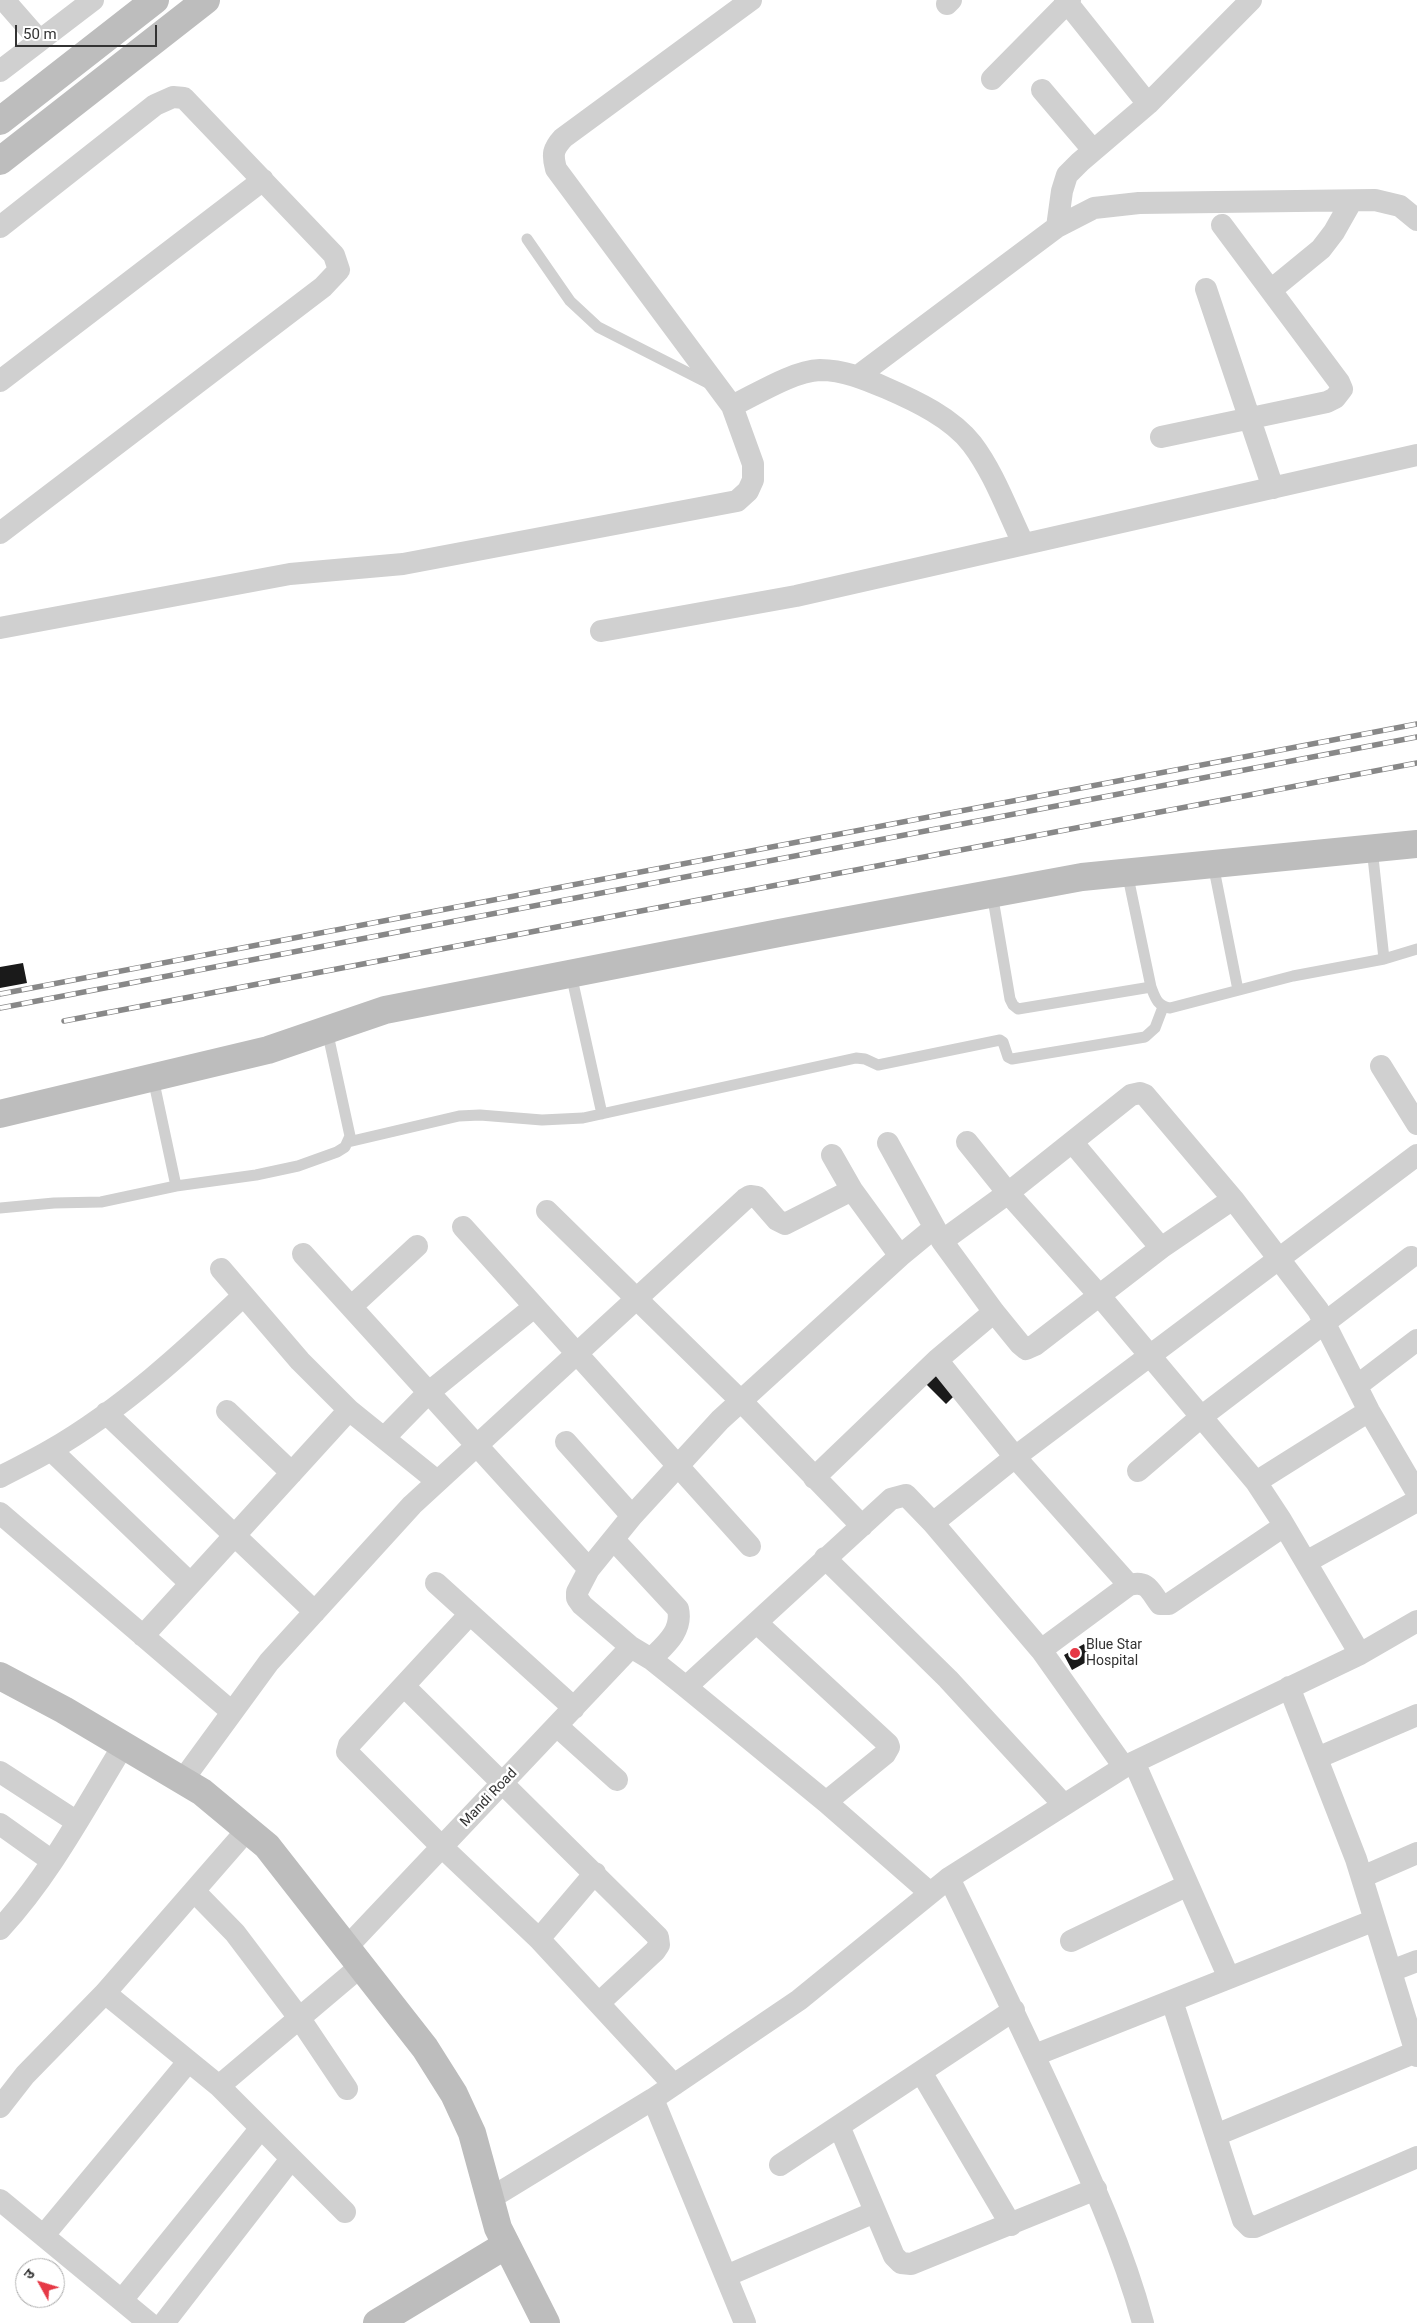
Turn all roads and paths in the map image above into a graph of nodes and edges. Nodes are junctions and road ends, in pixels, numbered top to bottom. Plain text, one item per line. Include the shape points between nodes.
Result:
1 (4, 0) edge
2 (93, 0) edge
3 (155, 0) edge
4 (206, 0) edge
5 (751, 0) edge
6 (1251, 0) edge
7 (1067, 1) edge
8 (122, 26) junction
9 (39, 40) junction
10 (143, 50) junction
11 (0, 71) edge
12 (992, 78) dead end
13 (1042, 90) dead end
14 (1148, 104) junction
15 (0, 121) edge
16 (1094, 150) junction
17 (0, 161) edge
18 (263, 180) junction
19 (1351, 202) junction
20 (1417, 220) edge
21 (1222, 225) dead end
22 (0, 227) edge
23 (1056, 227) junction
24 (527, 239) dead end
25 (1206, 289) dead end
26 (1271, 290) junction
27 (858, 376) junction
28 (0, 381) edge
29 (726, 397) junction
30 (1249, 419) junction
31 (1161, 437) dead end
32 (1417, 455) edge
33 (1273, 488) junction
34 (0, 533) edge
35 (1022, 543) junction
36 (0, 628) edge
37 (601, 631) dead end
38 (1417, 844) edge
39 (1372, 848) junction
40 (1214, 864) junction
41 (1127, 872) junction
42 (992, 893) junction
43 (1417, 948) edge
44 (1384, 959) junction
45 (571, 974) junction
46 (1151, 987) junction
47 (1238, 990) junction
48 (1163, 1007) junction
49 (327, 1030) junction
50 (1381, 1066) dead end
51 (153, 1078) junction
52 (0, 1114) edge
53 (602, 1114) junction
54 (1417, 1124) edge
55 (348, 1142) junction
56 (967, 1142) dead end
57 (888, 1143) dead end
58 (1072, 1143) junction
59 (832, 1155) dead end
60 (1417, 1155) edge
61 (176, 1186) junction
62 (852, 1190) junction
63 (1008, 1193) junction
64 (1233, 1199) junction
65 (0, 1208) edge
66 (547, 1211) dead end
67 (463, 1227) dead end
68 (938, 1235) junction
69 (418, 1246) dead end
70 (1161, 1248) junction
71 (303, 1254) dead end
72 (900, 1256) junction
73 (1411, 1256) dead end
74 (1278, 1259) junction
75 (221, 1269) dead end
76 (1099, 1295) junction
77 (243, 1296) junction
78 (636, 1300) junction
79 (351, 1307) junction
80 (534, 1307) junction
81 (994, 1312) junction
82 (1324, 1322) junction
83 (1417, 1340) edge
84 (576, 1353) junction
85 (1149, 1355) junction
86 (937, 1360) junction
87 (1358, 1385) junction
88 (428, 1393) junction
89 (741, 1401) junction
90 (349, 1410) junction
91 (227, 1411) dead end
92 (1369, 1411) junction
93 (106, 1414) junction
94 (1202, 1417) junction
95 (384, 1438) junction
96 (566, 1442) dead end
97 (476, 1446) junction
98 (51, 1450) junction
99 (1015, 1457) junction
100 (677, 1467) junction
101 (1138, 1471) dead end
102 (292, 1473) junction
103 (0, 1477) edge
104 (814, 1478) junction
105 (1414, 1480) edge
106 (438, 1481) junction
107 (1256, 1482) junction
108 (1417, 1501) edge
109 (0, 1513) edge
110 (632, 1516) junction
111 (933, 1523) junction
112 (862, 1526) junction
113 (1284, 1526) junction
114 (232, 1535) junction
115 (614, 1540) junction
116 (750, 1546) dead end
117 (826, 1558) junction
118 (1306, 1562) junction
119 (589, 1569) junction
120 (190, 1583) junction
121 (436, 1583) dead end
122 (1129, 1585) junction
123 (315, 1612) junction
124 (470, 1614) junction
125 (1417, 1621) edge
126 (757, 1623) junction
127 (143, 1636) junction
128 (631, 1647) junction
129 (1041, 1650) junction
130 (1360, 1654) junction
131 (651, 1659) junction
132 (0, 1676) edge
133 (404, 1686) junction
134 (686, 1687) junction
135 (1289, 1687) junction
136 (574, 1708) junction
137 (232, 1712) junction
138 (1417, 1715) edge
139 (557, 1726) junction
140 (124, 1746) junction
141 (1317, 1758) junction
142 (1129, 1764) junction
143 (0, 1772) edge
144 (182, 1780) junction
145 (617, 1780) dead end
146 (503, 1784) junction
147 (826, 1802) junction
148 (1064, 1805) junction
149 (77, 1822) junction
150 (0, 1824) edge
151 (247, 1830) junction
152 (442, 1848) junction
153 (1417, 1852) edge
154 (52, 1860) junction
155 (595, 1873) junction
156 (1362, 1877) junction
157 (949, 1878) junction
158 (1188, 1885) junction
159 (194, 1891) junction
160 (929, 1892) junction
161 (1375, 1920) junction
162 (0, 1929) edge
163 (540, 1939) junction
164 (1071, 1941) dead end
165 (353, 1957) junction
166 (1417, 1961) edge
167 (1391, 1971) junction
168 (1229, 1978) junction
169 (105, 1993) junction
170 (1172, 2001) junction
171 (600, 2002) junction
172 (1014, 2010) junction
173 (300, 2019) junction
174 (1416, 2054) edge
175 (1035, 2055) junction
176 (188, 2062) junction
177 (921, 2072) junction
178 (674, 2085) junction
179 (219, 2086) junction
180 (347, 2089) dead end
181 (653, 2099) junction
182 (0, 2107) edge
183 (839, 2126) junction
184 (261, 2128) junction
185 (1216, 2135) junction
186 (1417, 2157) edge
187 (291, 2159) junction
188 (780, 2165) dead end
189 (1096, 2189) junction
190 (491, 2198) junction
191 (0, 2200) edge
192 (345, 2212) dead end
193 (876, 2212) junction
194 (1011, 2225) junction
195 (44, 2235) junction
196 (506, 2245) junction
197 (726, 2276) junction
198 (122, 2300) junction
199 (148, 2323) edge
200 (164, 2323) edge
201 (377, 2323) edge
202 (546, 2323) edge
203 (745, 2323) edge
204 (1143, 2323) edge

1 - 9 street
2 - 9 street
3 - 8 street
4 - 10 street
5 - 29 street via 563,138 555,147 553,157 556,169
6 - 14 street
7 - 12 street
7 - 14 street
8 - 10 street
8 - 15 street
9 - 11 street
10 - 17 street
13 - 16 street
14 - 16 street
16 - 23 street via 1068,175
18 - 22 street via 193,106 184,98 173,97 155,105
18 - 28 street
18 - 34 street via 334,255 339,270 333,278
19 - 20 street via 1390,202
19 - 23 street via 1130,204 1094,208
19 - 26 street via 1321,249
21 - 26 street
23 - 27 street
24 - 29 lane via 570,301 598,327
25 - 30 street
26 - 30 street via 1342,389 1327,402
27 - 29 street via 820,370
27 - 35 street via 943,418 971,443 988,469
29 - 36 street via 753,464 751,485 737,501 410,563 290,574
30 - 31 street
30 - 33 street
32 - 33 street
33 - 35 street
35 - 37 street via 796,596
38 - 39 street
39 - 40 street
39 - 44 lane
40 - 41 street
40 - 47 lane
41 - 42 street
41 - 46 lane
42 - 45 street
42 - 46 lane via 1010,999 1018,1009
43 - 44 lane
44 - 47 lane
45 - 49 street via 385,1010
45 - 53 lane
46 - 48 lane
47 - 48 lane via 1170,1008
48 - 53 lane via 1155,1028 1145,1037 1012,1059 1000,1040 878,1065 856,1058
49 - 51 street via 268,1050
49 - 55 lane via 350,1136
50 - 54 street
51 - 52 street
51 - 61 lane
53 - 55 lane via 542,1120 459,1116
55 - 61 lane via 338,1152 298,1166
56 - 63 street
57 - 68 street
58 - 63 street
58 - 64 street via 1131,1095 1140,1093 1151,1101
58 - 70 street
59 - 62 street
60 - 74 street
61 - 65 lane via 100,1202 54,1202
62 - 72 street
62 - 78 street via 785,1224 777,1220 757,1196 750,1196
63 - 68 street
63 - 76 street
64 - 70 street
64 - 74 street
66 - 78 street
67 - 80 street
68 - 72 street
68 - 81 street
69 - 79 street
70 - 76 street
71 - 79 street
72 - 89 street
73 - 82 street
74 - 82 street
74 - 85 street
75 - 77 street
76 - 81 street via 1036,1345 1026,1349
76 - 85 street
77 - 90 street via 300,1361
77 - 93 street via 197,1340
78 - 84 street
78 - 89 street
79 - 88 street
80 - 84 street
80 - 88 street
81 - 86 street
82 - 87 street
82 - 94 street
83 - 87 street
84 - 97 street
84 - 100 street
85 - 94 street
85 - 99 street
86 - 99 street
86 - 104 street
87 - 92 street
88 - 95 street
88 - 97 street
89 - 100 street
89 - 104 street
90 - 95 street
90 - 102 street
91 - 102 street
92 - 105 street
92 - 107 street
93 - 98 street
93 - 114 street
94 - 101 street
94 - 107 street
95 - 106 street
96 - 110 street
97 - 106 street
97 - 119 street
98 - 103 street
98 - 120 street
99 - 111 street
99 - 122 street
100 - 110 street
100 - 116 street
102 - 114 street
104 - 112 street
106 - 123 street via 412,1505
107 - 113 street
108 - 118 street
109 - 127 street
110 - 115 street
111 - 112 street via 906,1495 900,1495 891,1499
111 - 129 street
112 - 117 street
113 - 118 street
113 - 122 street via 1169,1604 1160,1604 1143,1584
114 - 120 street
114 - 123 street
115 - 119 street
115 - 131 street via 678,1609 678,1628
117 - 126 street
117 - 148 street via 948,1679
118 - 130 street
119 - 128 street via 577,1598
120 - 127 street
121 - 124 street
122 - 129 street
123 - 137 street via 269,1662
124 - 133 street
124 - 136 street
125 - 130 street
126 - 134 street
126 - 147 street via 888,1744 885,1754
127 - 137 street
128 - 131 street
128 - 136 street, Mandi Road
129 - 142 street
130 - 135 street
131 - 134 street
132 - 140 street
133 - 146 street
133 - 152 street via 349,1745 347,1752
134 - 147 street
135 - 141 street
135 - 142 street
136 - 139 street, Mandi Road
137 - 144 street
138 - 141 street
139 - 145 street
139 - 146 street, Mandi Road
140 - 144 street
140 - 149 street
141 - 156 street
142 - 148 street
142 - 158 street
143 - 149 street
144 - 151 street via 202,1792
146 - 152 street, Mandi Road
146 - 155 street
147 - 160 street
148 - 157 street
149 - 154 street
150 - 154 street
151 - 159 street
151 - 165 street via 267,1846
152 - 163 street
152 - 165 street, Mandi Road
153 - 156 street
154 - 162 street
155 - 163 street
155 - 171 street via 660,1940 655,1951
156 - 161 street
157 - 160 street
157 - 172 street
158 - 164 street
158 - 168 street
159 - 169 street
159 - 173 street via 235,1933
160 - 178 street via 799,2000
161 - 167 street
161 - 168 street
163 - 171 street
165 - 173 street, Mandi Road
165 - 190 street via 425,2048 454,2094 472,2133
166 - 167 street
167 - 174 street
168 - 170 street
169 - 176 street
169 - 182 street via 44,2054
170 - 175 street
170 - 185 street
171 - 178 street
172 - 175 street
172 - 177 street
173 - 179 street, Mandi Road
173 - 180 street
174 - 185 street
175 - 189 street
176 - 179 street
176 - 195 street
177 - 183 street
177 - 194 street
178 - 181 street
179 - 184 street
181 - 190 street
181 - 197 street
183 - 188 street
183 - 193 street
184 - 187 street
184 - 198 street
185 - 186 street via 1243,2220 1250,2227
187 - 192 street
187 - 200 street
189 - 194 street
189 - 204 street via 1131,2277
190 - 196 street
191 - 195 street
193 - 194 street via 894,2256 901,2263 911,2264
193 - 197 street
195 - 198 street
196 - 201 street
196 - 202 street
197 - 203 street
198 - 199 street

